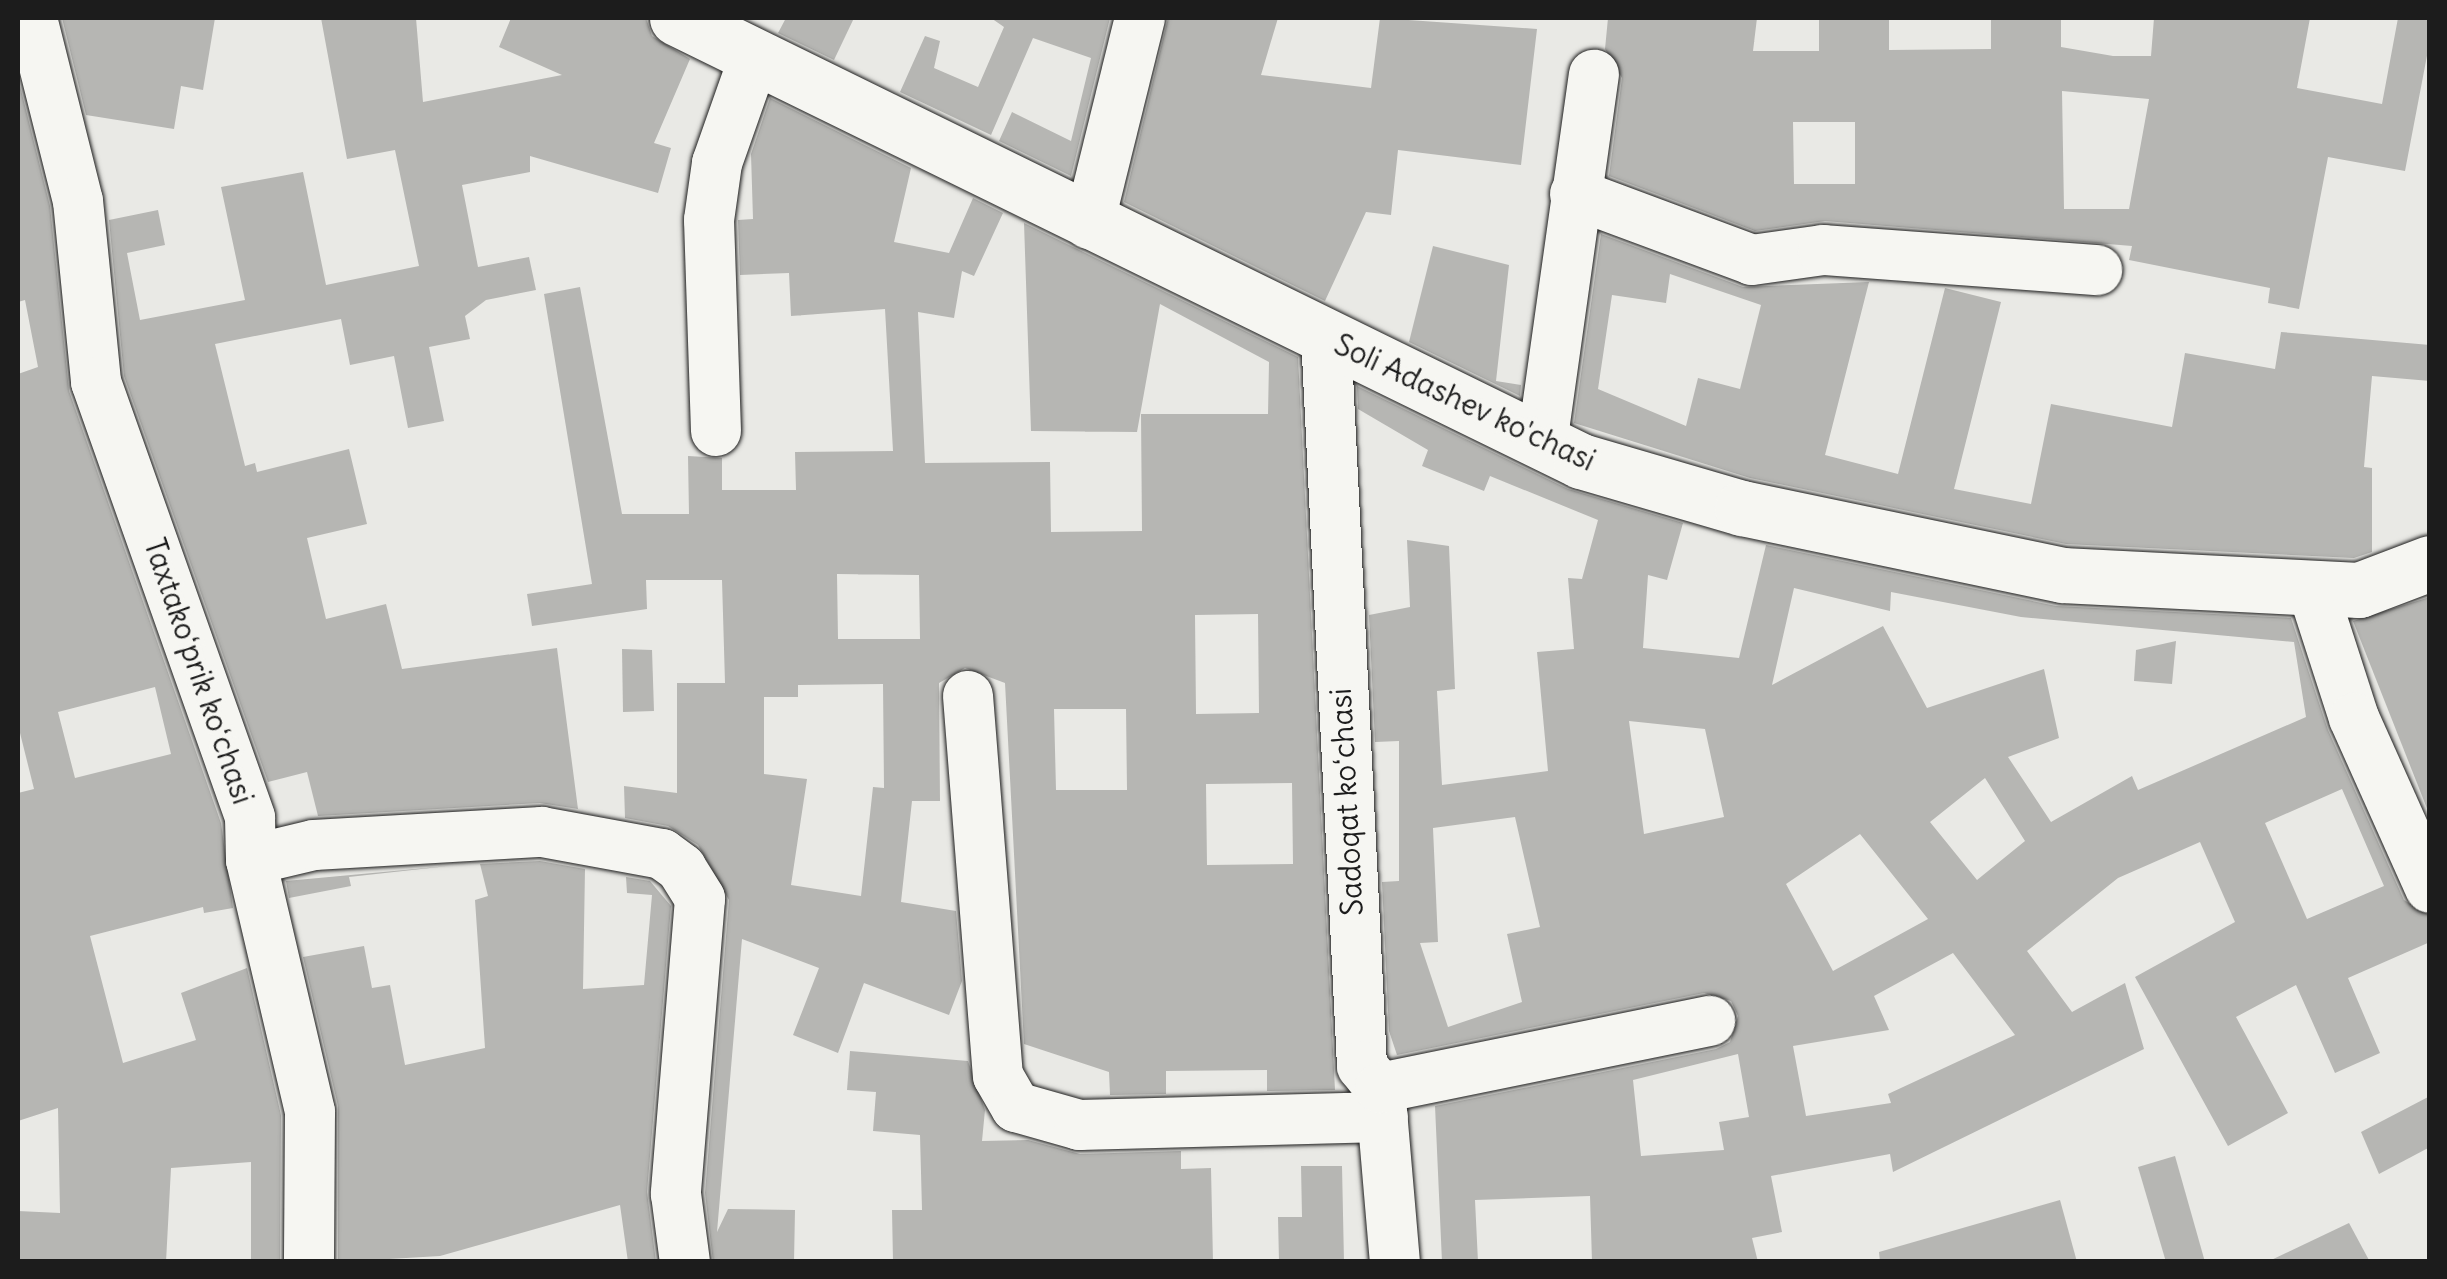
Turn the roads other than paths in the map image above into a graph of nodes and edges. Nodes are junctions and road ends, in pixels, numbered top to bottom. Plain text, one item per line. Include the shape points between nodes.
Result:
1 (32, 18) edge
2 (677, 18) edge
3 (1140, 18) edge
4 (755, 55) junction
5 (1594, 75) dead end
6 (1575, 194) junction
7 (1089, 224) junction
8 (2098, 270) dead end
9 (1326, 336) junction
10 (716, 431) dead end
11 (1542, 444) junction
12 (2430, 563) edge
13 (2313, 590) junction
14 (968, 696) dead end
15 (251, 860) junction
16 (2430, 888) edge
17 (1710, 1021) dead end
18 (1381, 1102) junction
19 (309, 1262) edge
20 (685, 1262) edge
21 (1394, 1262) edge

1 - 15 street, Taxtakoʻprik koʻchasi via 78,201 96,382 250,818
2 - 4 street, Soli Adashev ko'chasi
3 - 7 street
4 - 7 street, Soli Adashev ko'chasi
4 - 10 street via 716,163 708,220
5 - 6 street
6 - 8 street via 1752,260 1823,250
6 - 11 street
7 - 9 street, Soli Adashev ko'chasi
9 - 11 street, Soli Adashev ko'chasi
9 - 18 street, Sadoqat koʻchasi via 1362,1066
11 - 13 street, Soli Adashev ko'chasi via 1742,508 2062,575
12 - 13 street, Soli Adashev ko'chasi via 2359,590
13 - 16 street via 2354,718
14 - 18 street via 998,1076 1016,1107 1080,1125
15 - 19 street, Taxtakoʻprik koʻchasi via 310,1112
15 - 20 street via 314,845 542,832 662,854 681,868 700,899 676,1194
17 - 18 street
18 - 21 street, Sadoqat koʻchasi

